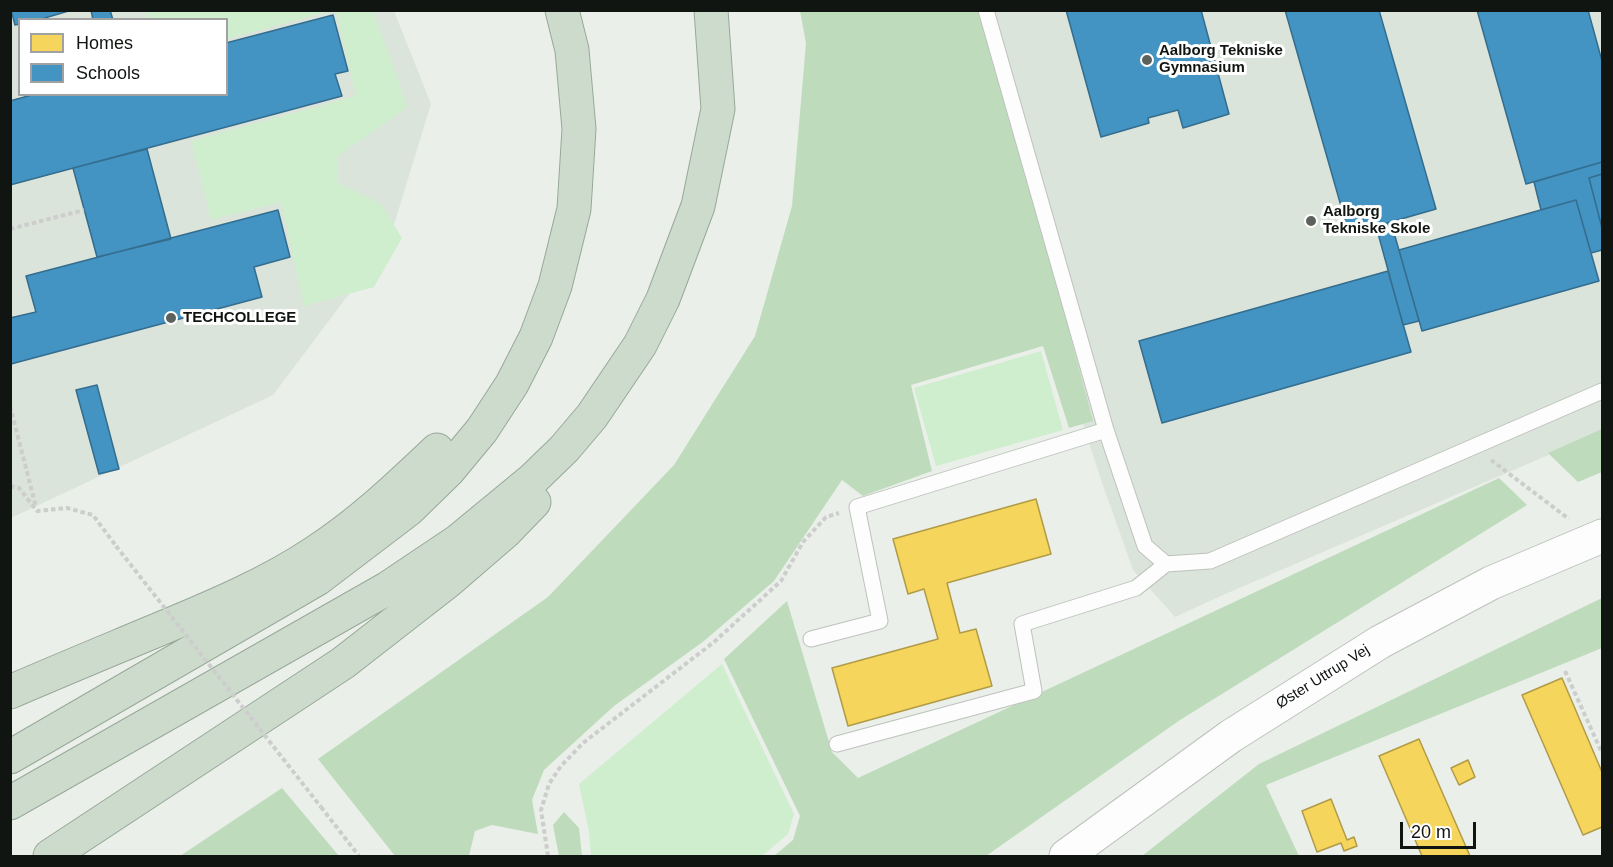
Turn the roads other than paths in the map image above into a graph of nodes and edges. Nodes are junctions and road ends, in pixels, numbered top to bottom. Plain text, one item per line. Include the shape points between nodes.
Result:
1 (562, 10) edge
2 (711, 10) edge
3 (986, 10) edge
4 (555, 286) junction
5 (663, 299) junction
6 (1602, 391) edge
7 (1106, 430) junction
8 (1599, 537) edge
9 (1166, 564) junction
10 (811, 639) dead end
11 (10, 692) edge
12 (837, 744) dead end
13 (10, 757) edge
14 (10, 803) edge
15 (50, 856) edge
16 (1066, 856) edge

1 - 4 highway via 572,50 579,129 574,209
2 - 5 highway via 718,109 698,206
3 - 7 lane
4 - 11 highway via 470,412 411,476 346,532 229,600
4 - 13 highway via 512,384 482,430 409,509 317,579
5 - 14 highway via 640,345 592,416 532,480 458,541 388,588
5 - 15 highway via 641,358 606,419 560,476 505,532 343,663
6 - 9 lane via 1210,561
7 - 9 lane via 1144,546
7 - 10 lane via 857,507 880,621
8 - 16 street, Øster Uttrup Vej via 1491,583 1380,642 1231,736
9 - 12 lane via 1136,588 1022,624 1034,690

